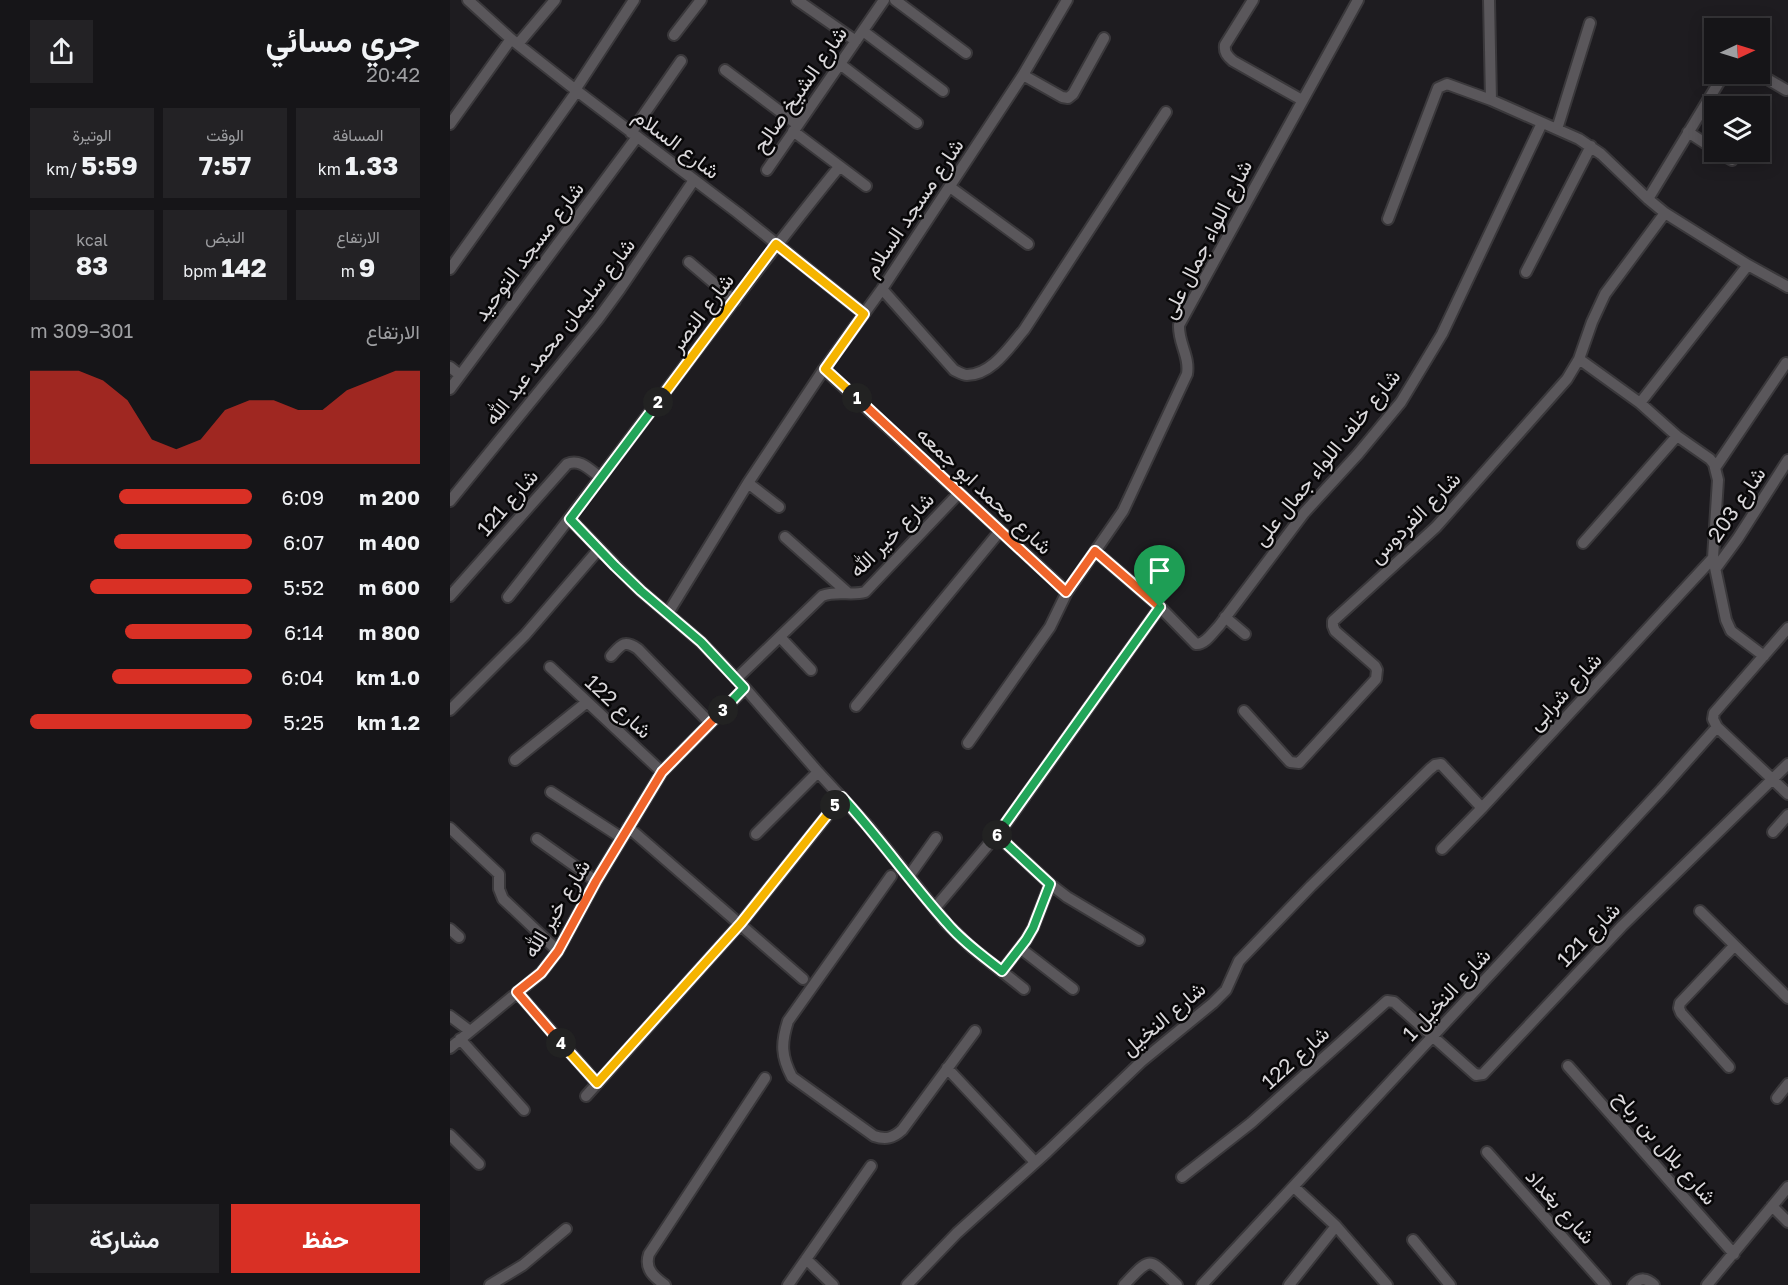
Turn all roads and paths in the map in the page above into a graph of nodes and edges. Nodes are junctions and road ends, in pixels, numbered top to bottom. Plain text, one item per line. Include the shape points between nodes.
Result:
1 (555, 0) edge
2 (634, 0) edge
3 (701, 0) edge
4 (797, 0) edge
5 (884, 0) edge
6 (896, 0) edge
7 (1066, 0) edge
8 (1253, 0) edge
9 (1358, 0) edge
10 (1489, 0) edge
11 (474, 2) edge
12 (1590, 23) dead end
13 (863, 31) junction
14 (674, 35) dead end
15 (1104, 38) dead end
16 (514, 41) junction
17 (856, 41) junction
18 (966, 53) dead end
19 (681, 61) dead end
20 (840, 64) junction
21 (725, 70) dead end
22 (1023, 75) junction
23 (1770, 81) edge
24 (1718, 84) edge
25 (576, 90) junction
26 (1786, 90) dead end
27 (943, 91) dead end
28 (1302, 100) junction
29 (1491, 100) junction
30 (1166, 112) dead end
31 (452, 117) edge
32 (917, 123) dead end
33 (1542, 123) junction
34 (796, 128) junction
35 (1557, 129) junction
36 (1688, 132) junction
37 (634, 135) junction
38 (1704, 142) edge
39 (1591, 146) junction
40 (839, 167) junction
41 (767, 170) dead end
42 (694, 180) junction
43 (866, 186) dead end
44 (950, 188) junction
45 (1648, 199) junction
46 (1665, 213) junction
47 (1388, 219) dead end
48 (776, 244) junction
49 (1029, 244) dead end
50 (689, 262) dead end
51 (1748, 265) junction
52 (450, 269) edge
53 (1526, 272) dead end
54 (1788, 287) edge
55 (882, 290) junction
56 (735, 301) junction
57 (864, 314) junction
58 (1579, 359) junction
59 (1786, 363) dead end
60 (450, 367) edge
61 (825, 369) junction
62 (460, 375) junction
63 (450, 388) edge
64 (1640, 403) junction
65 (1677, 436) junction
66 (1788, 460) edge
67 (1715, 468) junction
68 (601, 478) junction
69 (748, 483) junction
70 (959, 493) junction
71 (450, 501) edge
72 (778, 507) dead end
73 (570, 519) junction
74 (1000, 531) junction
75 (785, 537) dead end
76 (1583, 543) dead end
77 (599, 549) junction
78 (1095, 551) junction
79 (1714, 563) junction
80 (847, 592) junction
81 (1066, 592) junction
82 (450, 596) edge
83 (508, 597) dead end
84 (1160, 607) junction
85 (668, 613) junction
86 (1225, 617) junction
87 (1788, 628) edge
88 (1245, 634) dead end
89 (780, 637) junction
90 (1764, 656) junction
91 (611, 657) dead end
92 (550, 667) dead end
93 (810, 670) dead end
94 (736, 678) junction
95 (744, 688) junction
96 (587, 702) junction
97 (856, 706) dead end
98 (450, 710) edge
99 (1244, 711) dead end
100 (710, 723) junction
101 (1717, 727) junction
102 (968, 743) dead end
103 (515, 760) dead end
104 (1788, 764) edge
105 (662, 772) junction
106 (818, 772) junction
107 (1771, 779) junction
108 (551, 792) dead end
109 (1788, 794) edge
110 (842, 797) junction
111 (1482, 808) junction
112 (1788, 815) edge
113 (628, 827) junction
114 (450, 828) edge
115 (1773, 832) dead end
116 (756, 834) dead end
117 (997, 835) junction
118 (622, 838) junction
119 (936, 838) dead end
120 (537, 839) dead end
121 (1442, 849) dead end
122 (891, 876) dead end
123 (909, 876) junction
124 (596, 881) junction
125 (1050, 884) junction
126 (935, 909) junction
127 (1700, 911) dead end
128 (741, 923) junction
129 (1139, 940) dead end
130 (1734, 946) junction
131 (1020, 948) junction
132 (558, 951) junction
133 (1002, 971) junction
134 (803, 979) dead end
135 (1024, 989) dead end
136 (1073, 989) dead end
137 (517, 992) junction
138 (1788, 998) edge
139 (450, 1016) edge
140 (470, 1031) junction
141 (975, 1031) dead end
142 (1434, 1036) junction
143 (460, 1039) junction
144 (450, 1048) edge
145 (1568, 1066) dead end
146 (1729, 1067) dead end
147 (947, 1068) junction
148 (765, 1078) dead end
149 (597, 1083) junction
150 (1788, 1084) edge
151 (586, 1096) dead end
152 (1777, 1098) dead end
153 (524, 1110) dead end
154 (450, 1136) edge
155 (1487, 1152) dead end
156 (1035, 1162) junction
157 (479, 1164) dead end
158 (871, 1166) dead end
159 (1182, 1177) dead end
160 (1294, 1186) junction
161 (1788, 1187) edge
162 (1772, 1206) junction
163 (1788, 1222) edge
164 (1336, 1226) junction
165 (566, 1229) dead end
166 (1413, 1240) dead end
167 (1734, 1254) junction
168 (806, 1259) junction
169 (490, 1285) edge
170 (665, 1285) edge
171 (788, 1285) edge
172 (833, 1285) edge
173 (907, 1285) edge
174 (1124, 1285) edge
175 (1177, 1285) edge
176 (1202, 1285) edge
177 (1289, 1285) edge
178 (1387, 1285) edge
179 (1450, 1285) edge
180 (1605, 1285) edge
181 (1633, 1285) edge
182 (1654, 1285) edge
183 (1707, 1285) edge

1 - 16 street
2 - 25 street
3 - 14 street
4 - 17 street
5 - 13 street, شارع الشيخ صالح
6 - 18 street
7 - 22 street, شارع مسجد السلام
8 - 28 street via 1225,51 1233,61
9 - 28 street, شارع اللواء جمال على
10 - 29 street
11 - 16 street, شارع السلام
12 - 35 street
13 - 17 street, شارع الشيخ صالح
13 - 27 street
15 - 22 street via 1068,98
16 - 25 street, شارع السلام
16 - 31 street
17 - 20 street, شارع الشيخ صالح
19 - 37 street, شارع مسجد التوحيد
20 - 32 street
20 - 34 street, شارع الشيخ صالح
21 - 34 street
22 - 44 street, شارع مسجد السلام
23 - 26 street
24 - 36 street
25 - 37 street, شارع السلام
25 - 52 street
28 - 78 street, شارع اللواء جمال على via 1179,324 1189,365 1187,374 1123,511
29 - 33 street
29 - 47 street via 1447,84 1438,88
30 - 55 street via 1024,330 998,359 978,373 965,375 954,370
33 - 35 street
33 - 86 street, شارع خلف اللواء جمال على via 1442,334 1401,402 1304,513
34 - 40 street
34 - 41 street, شارع الشيخ صالح
35 - 39 street
36 - 38 street
36 - 45 street
37 - 42 street, شارع السلام
37 - 62 street, شارع مسجد التوحيد
39 - 45 street
39 - 53 street
40 - 43 street
40 - 48 street, شارع النصر
42 - 48 street, شارع السلام
42 - 71 street, شارع سليمان محمد عبد الله via 598,319
44 - 49 street
44 - 55 street, شارع مسجد السلام
45 - 46 street
46 - 51 street
46 - 58 street, شارع الفردوس via 1605,294
48 - 56 street, شارع النصر
48 - 57 street, شارع السلام
50 - 56 street
51 - 54 street
51 - 64 street
55 - 57 street, شارع مسجد السلام
56 - 68 street, شارع النصر
57 - 61 street, شارع مسجد السلام
58 - 64 street
58 - 99 street, شارع الفردوس via 1568,379 1436,527 1333,621 1335,631 1375,666 1376,679 1302,762 1290,762
59 - 67 street
60 - 62 street
61 - 69 street, شارع مسجد السلام
61 - 70 street, شارع محمد ابو جمعه
62 - 63 street, شارع مسجد التوحيد
64 - 65 street
65 - 67 street via 1710,459
65 - 76 street
66 - 79 street, شارع 203 via 1738,538
67 - 79 street via 1718,480
68 - 73 street, شارع النصر
68 - 82 street, شارع 121 via 580,463 567,464
69 - 72 street
69 - 85 street, شارع مسجد السلام
70 - 74 street, شارع محمد ابو جمعه
70 - 80 street, شارع خير الله via 865,592
73 - 77 street
73 - 83 street, شارع النصر
74 - 81 street, شارع محمد ابو جمعه
74 - 97 street
75 - 80 street
77 - 85 street
77 - 98 street via 525,635
78 - 81 street, شارع اللواء جمال على
78 - 84 street, شارع خلف اللواء جمال على
79 - 90 street via 1727,626
79 - 111 street, شارع شرابى
80 - 89 street, شارع خير الله via 822,596
81 - 102 street, شارع اللواء جمال على via 1050,627
84 - 86 street, شارع خلف اللواء جمال على via 1198,644
84 - 117 street
85 - 94 street
86 - 88 street
87 - 90 street
89 - 93 street
89 - 94 street, شارع خير الله
90 - 101 street via 1714,713
91 - 100 street via 622,645 632,645
92 - 96 street, شارع 122
94 - 95 street
95 - 100 street, شارع خير الله
95 - 106 street
96 - 103 street
96 - 105 street, شارع 122
100 - 105 street, شارع خير الله
101 - 107 street
101 - 142 street, شارع النخيل 1
104 - 107 street
105 - 113 street, شارع خير الله
106 - 110 street
106 - 116 street
107 - 109 street
107 - 142 street, شارع 121 via 1622,926 1483,1074 1476,1075
108 - 118 street
110 - 123 street
110 - 128 street
111 - 121 street, شارع شرابى
111 - 156 street, شارع النخيل via 1441,764 1435,765 1239,961 1226,990 1213,1003 1142,1061
112 - 115 street
113 - 118 street, شارع خير الله
113 - 128 street
114 - 132 street via 499,874 503,900
117 - 125 street
117 - 126 street
118 - 124 street, شارع خير الله
119 - 123 street
120 - 124 street
122 - 147 street via 788,1021 783,1035 785,1064 803,1086 882,1139 902,1130
123 - 126 street
124 - 132 street, شارع خير الله
125 - 129 street
125 - 131 street via 1033,928
126 - 133 street
127 - 130 street
128 - 134 street
128 - 149 street
130 - 138 street
130 - 146 street via 1679,1008
131 - 133 street
131 - 136 street
132 - 137 street, شارع خير الله via 541,973
133 - 135 street
137 - 140 street, شارع خير الله
137 - 149 street
139 - 140 street
140 - 143 street, شارع خير الله
141 - 147 street
142 - 159 street, شارع 122 via 1394,1002 1387,1001 1251,1123
142 - 160 street, شارع النخيل 1
143 - 144 street, شارع خير الله
143 - 153 street
145 - 167 street, شارع بلال بن رباح
147 - 156 street
148 - 170 street via 649,1254 650,1272
149 - 151 street
150 - 152 street
154 - 157 street
155 - 180 street, شارع بغداد
156 - 173 street, شارع النخيل
158 - 168 street
160 - 164 street
160 - 176 street, شارع النخيل 1
161 - 162 street
162 - 163 street
162 - 167 street
164 - 177 street
164 - 178 street
165 - 169 street via 523,1265
166 - 179 street
167 - 183 street
168 - 171 street
168 - 172 street
174 - 175 street via 1142,1266 1152,1263
181 - 182 street via 1643,1279

